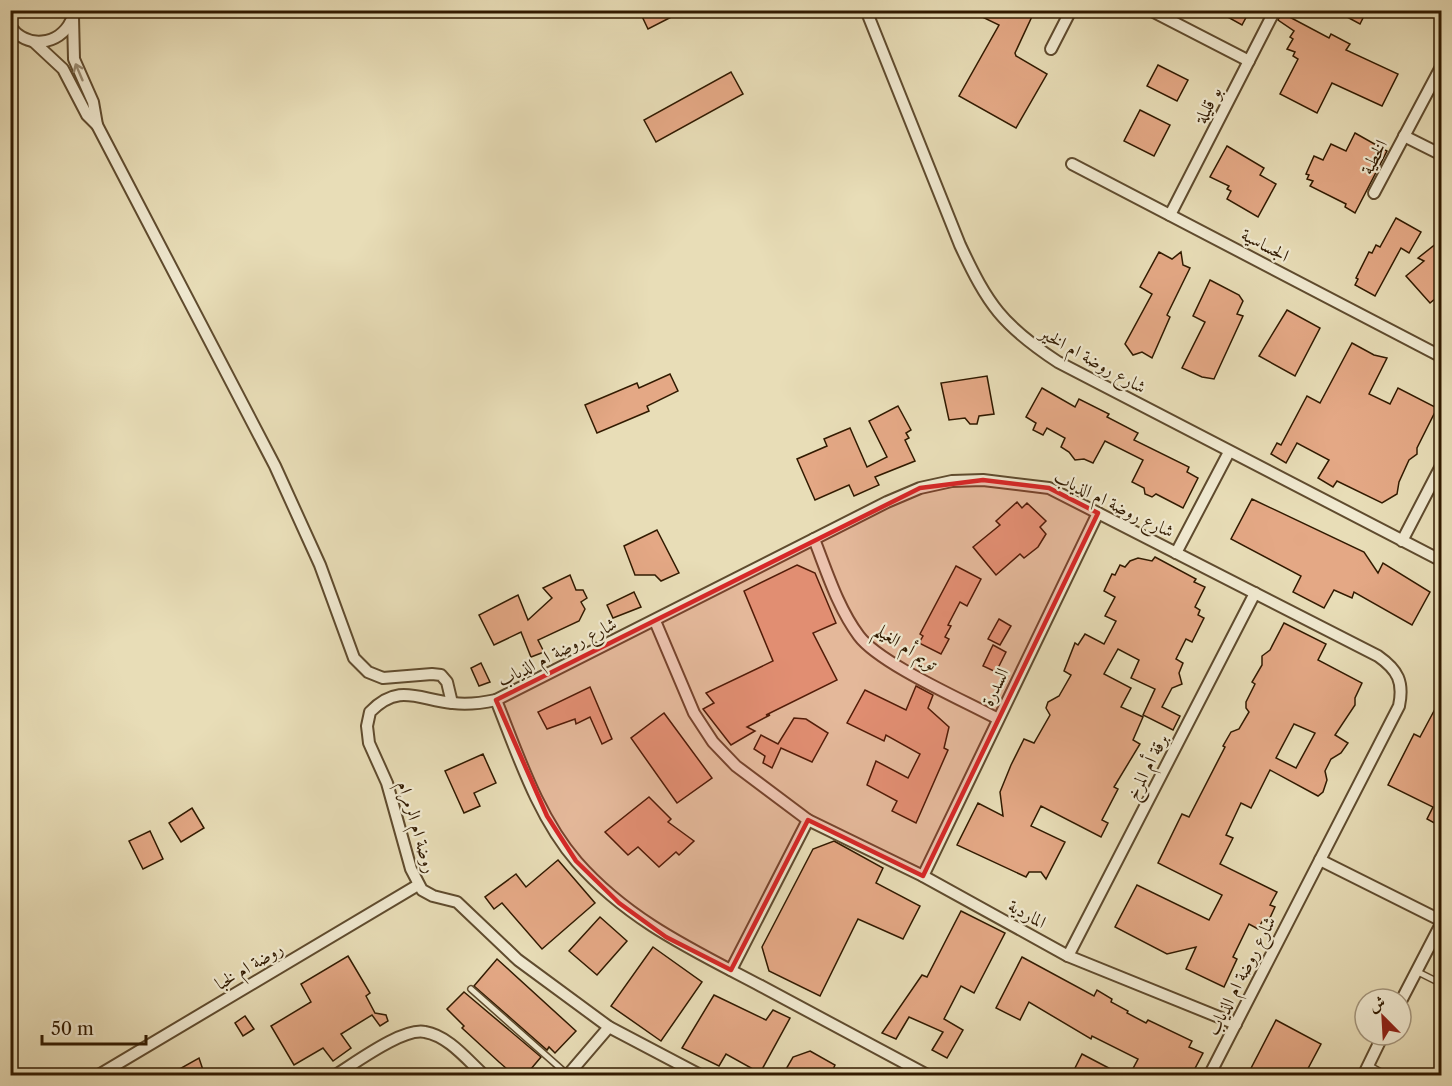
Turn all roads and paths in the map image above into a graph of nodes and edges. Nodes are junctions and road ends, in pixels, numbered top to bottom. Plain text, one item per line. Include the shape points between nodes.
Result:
1 (867, 10) edge
2 (1071, 10) edge
3 (1150, 10) edge
4 (1275, 10) edge
5 (73, 14) edge
6 (10, 26) edge
7 (15, 36) edge
8 (34, 42) junction
9 (1051, 49) dead end
10 (1249, 61) junction
11 (1442, 65) edge
12 (97, 125) junction
13 (1404, 136) junction
14 (1442, 155) edge
15 (1072, 164) dead end
16 (1374, 193) dead end
17 (1170, 214) junction
18 (1442, 357) edge
19 (1229, 452) junction
20 (1442, 464) edge
21 (1098, 513) junction
22 (814, 539) junction
23 (1402, 541) junction
24 (1176, 553) junction
25 (1442, 561) edge
26 (1255, 593) junction
27 (655, 621) junction
28 (496, 700) junction
29 (452, 703) junction
30 (998, 719) junction
31 (808, 820) junction
32 (1320, 860) junction
33 (922, 876) junction
34 (418, 885) junction
35 (1442, 922) edge
36 (1068, 956) junction
37 (731, 970) junction
38 (1416, 971) junction
39 (1442, 984) edge
40 (1408, 987) edge
41 (471, 989) dead end
42 (1236, 1024) junction
43 (609, 1027) junction
44 (1377, 1047) edge
45 (1365, 1070) edge
46 (567, 1075) edge
47 (929, 1075) edge
48 (97, 1076) edge
49 (334, 1076) edge
50 (485, 1076) edge
51 (702, 1076) edge
52 (1209, 1076) edge
53 (1388, 1076) edge

1 - 19 street, شارع روضة ام الخير via 960,245 999,317 1058,362
2 - 9 street
3 - 10 street
4 - 10 street, بو قليلة
5 - 8 street via 58,36
12 -> 5 street via 93,102 74,59
6 - 7 street
7 - 8 street
8 - 12 street via 63,69 87,115
10 - 17 street, بو قليلة
11 - 13 street, الخطية
12 - 29 street via 275,466 320,565 354,658 368,672 383,678 441,675 447,682
13 - 14 street, الخطية
13 - 16 street, الخطية
15 - 17 street, الجساسية
17 - 18 street, الجساسية
19 - 23 street, شارع روضة ام الخير
19 - 24 street, شارع روضة ام الذياب
20 - 23 street
21 - 22 street, شارع روضة ام الذياب via 1049,488 983,480 952,481 920,488 886,502
21 - 24 street, شارع روضة ام الذياب
21 - 30 street, السدرة
22 - 27 street, شارع روضة ام الذياب
22 - 30 street, تويم أم الغيلم via 849,621 861,639 906,671
23 - 25 street, شارع روضة ام الخير
24 - 26 street, شارع روضة ام الذياب
26 - 32 street, شارع روضة ام الذياب via 1378,656 1392,665 1400,678 1399,706
26 - 36 street, برقة أم المرخ
27 - 28 street, شارع روضة ام الذياب
27 - 31 street, الماردية via 694,713 713,742 736,766
28 - 29 street, روضة ام الرمرام
28 - 37 street, شارع روضة ام الذياب via 525,773 576,861 619,903 666,938
29 - 34 street, روضة ام الرمرام via 398,695 376,706 368,719 369,743 393,800
30 - 33 street, السدرة
31 - 33 street, الماردية
31 - 37 street
32 - 35 street
32 - 42 street, شارع روضة ام الذياب
33 - 36 street, الماردية
34 - 43 street, روضة ام الرمرام via 427,894 457,902 518,960
34 - 48 street, روضة ام لخبا
35 - 38 street
36 - 42 street, الماردية
37 - 47 street, شارع روضة ام الذياب
38 - 39 lane
38 - 40 street
41 - 46 lane
42 - 52 street, شارع روضة ام الذياب
43 - 46 street
43 - 51 street, روضة ام الرمرام
44 - 45 street
45 - 53 lane
49 - 50 street via 400,1037 424,1031 446,1041

